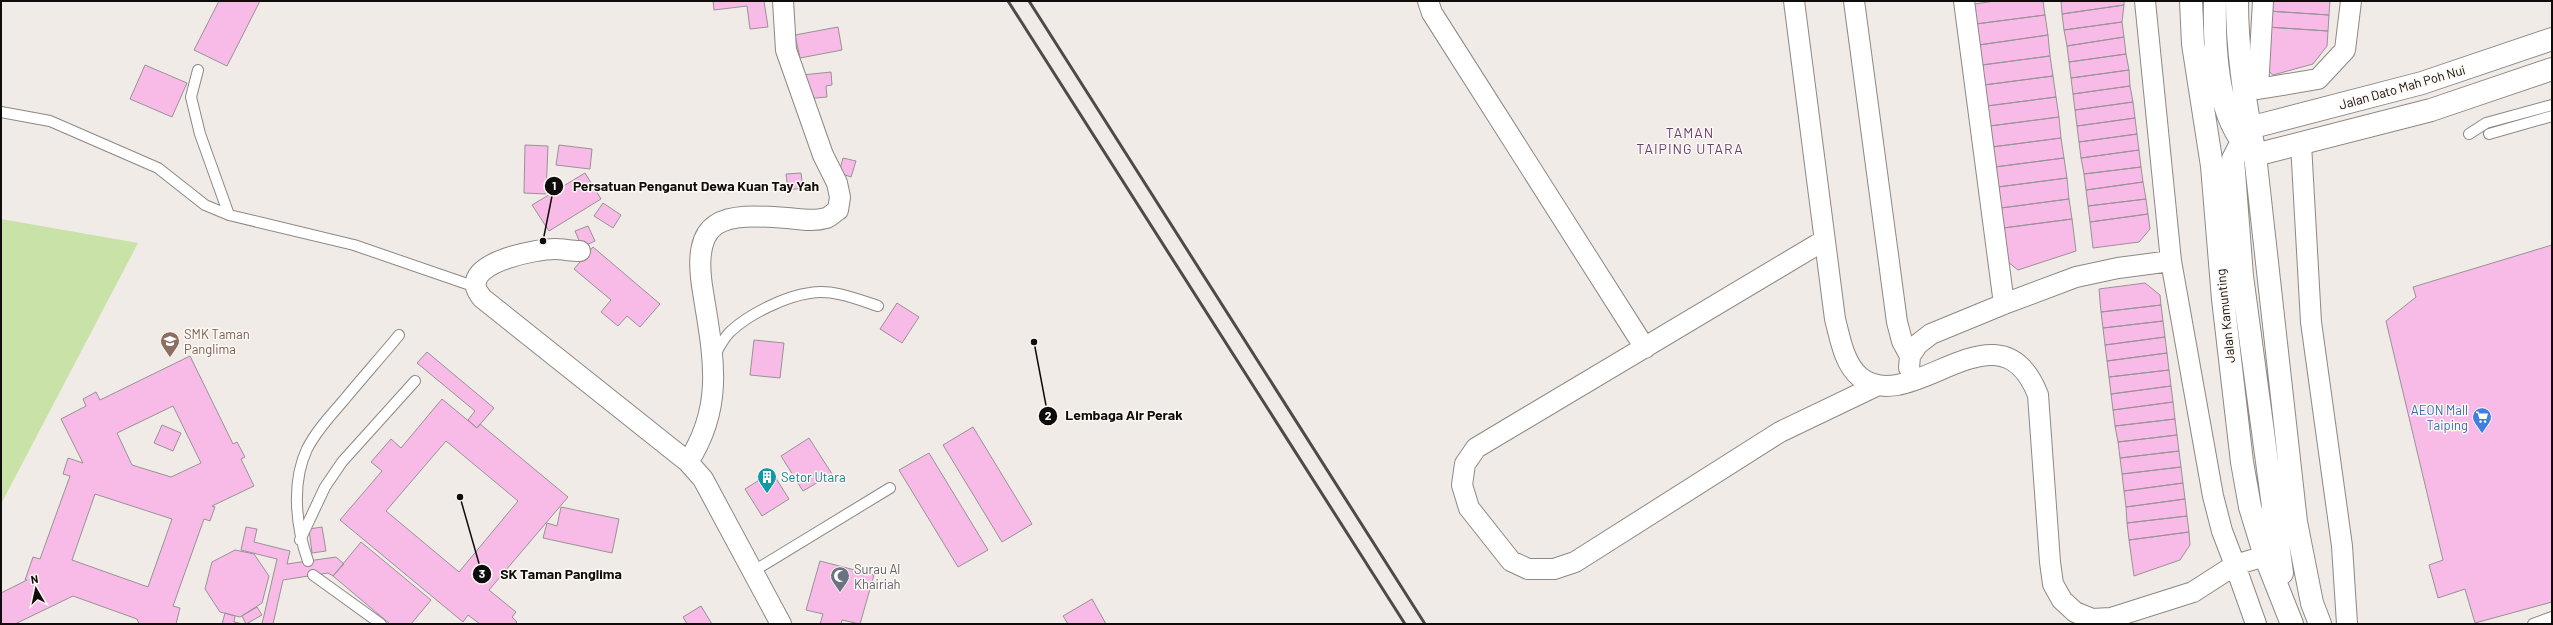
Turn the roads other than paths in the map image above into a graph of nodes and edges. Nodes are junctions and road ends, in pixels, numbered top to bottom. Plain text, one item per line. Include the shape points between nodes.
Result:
1 (783, 1) edge
2 (1428, 1) edge
3 (1794, 1) edge
4 (1854, 1) edge
5 (1964, 1) edge
6 (2145, 1) edge
7 (2191, 1) edge
8 (2215, 1) edge
9 (2237, 1) edge
10 (2263, 1) edge
11 (2351, 1) edge
12 (2552, 39) edge
13 (2552, 69) edge
14 (198, 70) dead end
15 (2552, 105) edge
16 (1, 112) edge
17 (2552, 116) edge
18 (2469, 134) dead end
19 (2489, 134) dead end
20 (2248, 142) junction
21 (2301, 144) junction
22 (229, 215) junction
23 (1823, 241) junction
24 (580, 251) dead end
25 (2171, 261) junction
26 (476, 287) junction
27 (2004, 304) junction
28 (878, 306) dead end
29 (399, 335) dead end
30 (1645, 348) junction
31 (714, 356) junction
32 (1910, 356) junction
33 (415, 381) dead end
34 (1910, 382) junction
35 (1876, 386) junction
36 (688, 462) junction
37 (890, 488) dead end
38 (300, 540) junction
39 (2265, 556) junction
40 (308, 561) dead end
41 (2235, 565) junction
42 (752, 572) junction
43 (313, 575) dead end
44 (2290, 616) edge
45 (2552, 617) edge
46 (2348, 623) edge
47 (381, 624) edge
48 (781, 624) edge
49 (2256, 624) edge
50 (2320, 624) edge
51 (2532, 624) edge

1 - 31 street via 786,50 822,155 836,183 840,197 838,210 827,218 814,221 743,216 731,217 714,225 704,239 700,274
2 - 30 street via 1432,13
3 - 23 street
4 - 32 street via 1897,322 1902,341
5 - 27 street
6 - 25 street
7 - 39 main road, Jalan Kamunting via 2193,44 2212,166 2223,299 2241,454 2250,507
8 - 20 main road via 2224,103
9 - 20 main road via 2237,32
10 - 11 street via 2258,89 2318,79 2346,50
12 - 20 main road, Jalan Dato Mah Poh Nui
13 - 21 main road via 2431,110
14 - 22 lane via 191,97 200,134
15 - 18 lane via 2486,123
16 - 22 lane via 50,121 151,165 205,205
17 - 19 lane
20 - 21 main road
20 - 44 main road via 2233,159 2242,276
20 - 50 main road via 2296,522 2312,602
21 - 46 street via 2311,322 2342,546
22 - 26 lane via 354,245
23 - 30 street
23 - 35 street via 1841,343 1860,377
24 - 26 street via 538,251 495,262 484,268 477,277
25 - 27 street via 2076,277
25 - 41 street via 2213,496 2222,531
26 - 36 street via 482,298
27 - 32 street via 1931,334 1918,344
28 - 31 lane via 842,294 811,292 788,298 741,323 730,332
29 - 38 lane via 324,424 307,449 299,479 297,515
30 - 35 street via 1476,448 1465,464 1462,485 1469,508 1511,561 1528,569 1554,569 1574,562 1780,432
31 - 36 street via 712,402 708,424
32 - 34 street
33 - 38 lane via 342,462 318,500
34 - 35 street
34 - 41 street via 1982,355 2001,356 2017,364 2031,376 2038,395 2053,584 2062,600 2075,612 2092,619 2111,618 2193,592
36 - 42 street via 703,479
37 - 42 lane
38 - 40 lane
39 - 41 street
39 - 44 main road, Jalan Kamunting
41 - 49 street
42 - 48 street
43 - 47 lane
45 - 51 lane

